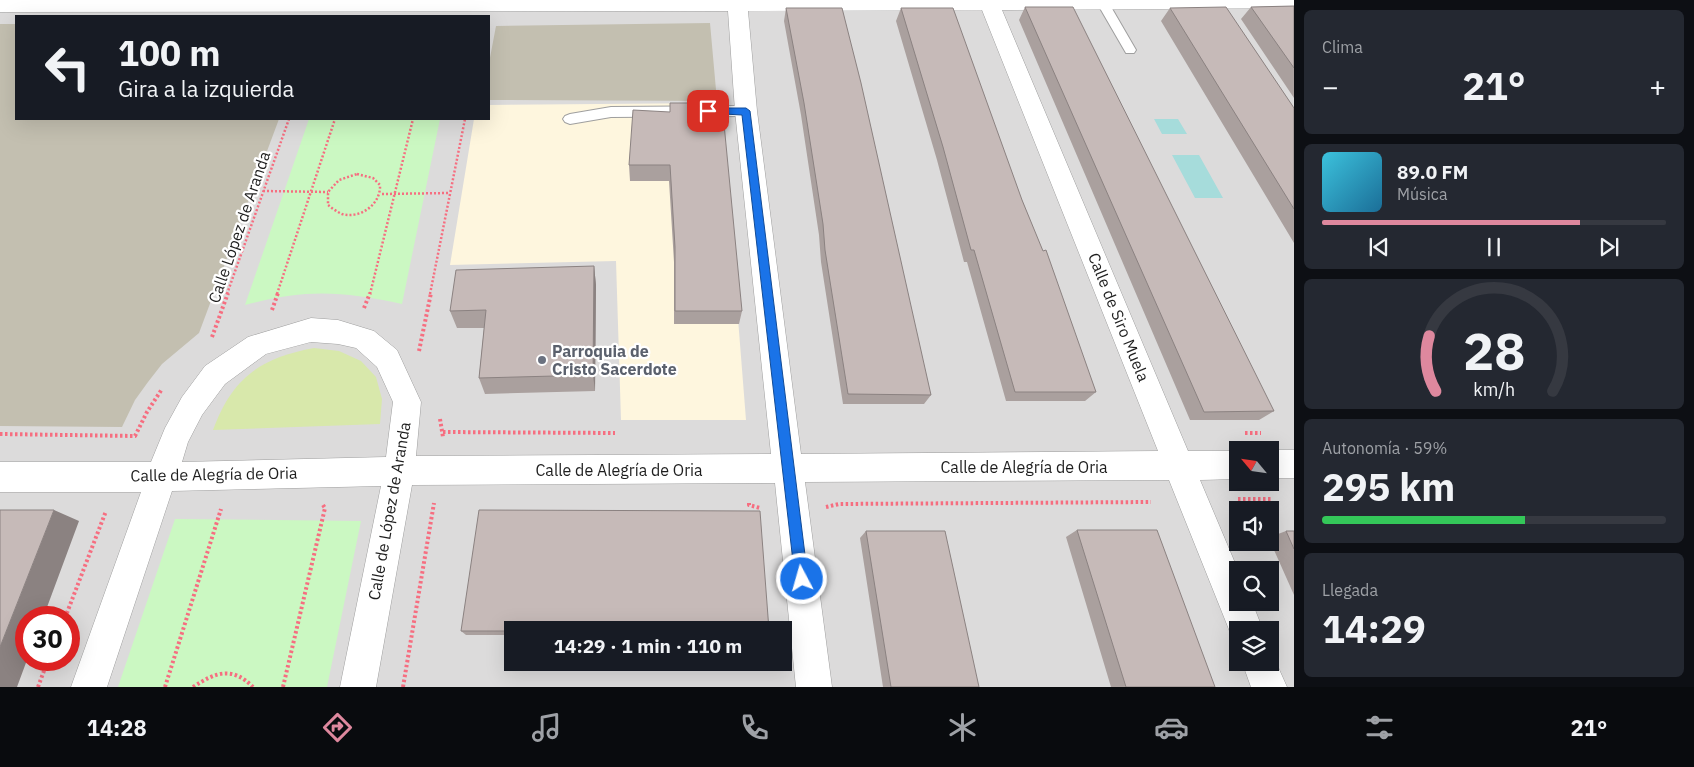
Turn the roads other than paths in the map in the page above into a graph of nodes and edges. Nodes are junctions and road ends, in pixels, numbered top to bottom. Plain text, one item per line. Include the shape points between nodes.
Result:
1 (1294, 2) edge
2 (1103, 3) junction
3 (990, 4) junction
4 (1218, 4) junction
5 (0, 6) edge
6 (738, 6) junction
7 (1232, 26) edge
8 (1130, 50) dead end
9 (746, 111) junction
10 (570, 119) dead end
11 (1279, 464) edge
12 (1294, 464) edge
13 (1229, 465) edge
14 (1180, 466) junction
15 (789, 469) junction
16 (399, 471) junction
17 (0, 477) edge
18 (161, 477) junction
19 (1242, 621) edge
20 (1263, 671) edge
21 (89, 687) edge
22 (358, 687) edge
23 (814, 687) edge
24 (1269, 687) edge

1 - 4 street
2 - 3 street
2 - 4 street
2 - 8 lane
3 - 6 street
3 - 14 street, Calle de Siro Muela
4 - 7 street
5 - 6 street
6 - 9 street
9 - 10 lane via 611,112
9 - 15 street
11 - 12 street
13 - 14 street, Calle de Alegría de Oria
14 - 15 street, Calle de Alegría de Oria
14 - 19 street, Calle de Siro Muela
15 - 16 street, Calle de Alegría de Oria
15 - 23 street
16 - 18 street, Calle de Alegría de Oria
16 - 18 street, Calle de López de Aranda via 407,402 387,359 364,339 338,332 311,330 258,345 215,375 192,406 175,438
16 - 22 street, Calle de López de Aranda
17 - 18 street, Calle de Alegría de Oria
18 - 21 street, Calle de López de Aranda
20 - 24 street

